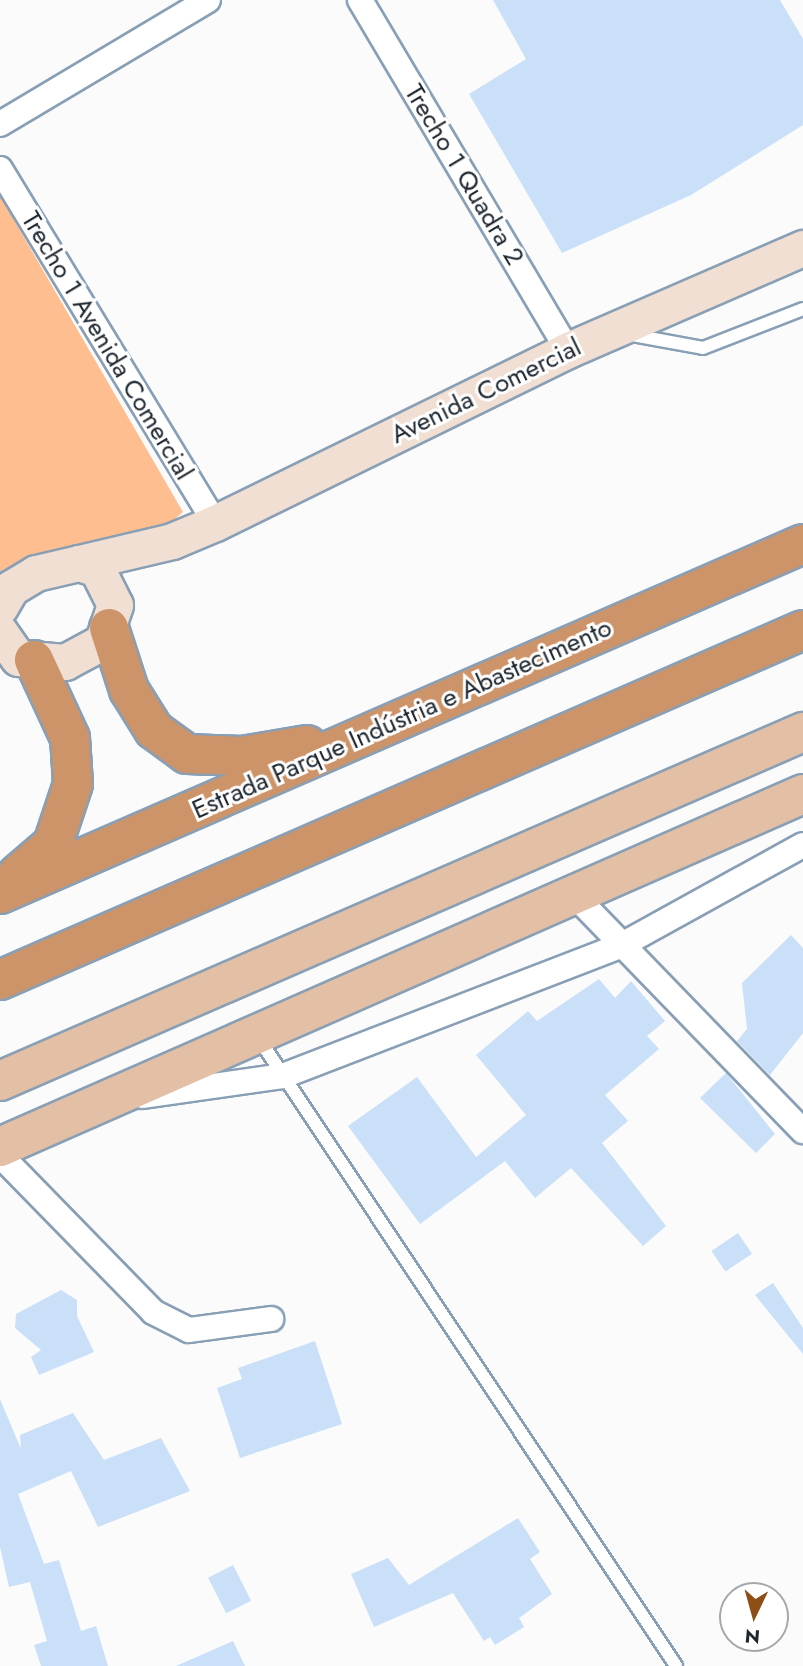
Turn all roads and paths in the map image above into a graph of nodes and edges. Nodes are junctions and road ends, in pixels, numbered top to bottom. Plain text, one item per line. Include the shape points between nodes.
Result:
1 (208, 0) edge
2 (360, 0) edge
3 (0, 124) edge
4 (0, 169) edge
5 (803, 248) edge
6 (803, 309) edge
7 (613, 331) junction
8 (568, 350) junction
9 (215, 523) junction
10 (172, 541) junction
11 (803, 544) edge
12 (79, 563) junction
13 (112, 617) junction
14 (803, 630) edge
15 (8, 631) edge
16 (803, 732) edge
17 (368, 734) junction
18 (803, 794) edge
19 (803, 845) edge
20 (0, 892) edge
21 (576, 897) junction
22 (620, 946) junction
23 (0, 980) edge
24 (257, 1035) junction
25 (283, 1076) junction
26 (0, 1081) edge
27 (107, 1100) junction
28 (803, 1131) edge
29 (0, 1147) edge
30 (0, 1155) edge
31 (271, 1319) dead end
32 (676, 1666) edge

1 - 3 street
2 - 8 street, Trecho 1 Quadra 2
4 - 9 street, Trecho 1 Avenida Comercial
5 - 7 street, Avenida Comercial
6 - 7 lane via 703,348 682,349
7 - 8 street, Avenida Comercial
8 - 9 street, Avenida Comercial
9 - 10 street, Avenida Comercial
10 - 12 street, Avenida Comercial
10 - 13 street, Avenida Comercial
11 - 17 highway, Estrada Parque Indústria e Abastecimento
12 - 13 street via 97,569
12 - 15 street via 36,573
13 - 15 street via 102,642 74,659
13 - 17 highway via 129,690 154,730 187,754 242,756
14 - 23 highway
15 - 20 highway via 70,738 73,784 53,844
16 - 26 main road
17 - 20 highway, Estrada Parque Indústria e Abastecimento
18 - 21 main road
19 - 22 street
21 - 22 street
21 - 24 main road
22 - 25 street
22 - 28 street
24 - 25 lane
24 - 27 main road
25 - 27 street
25 - 32 lane via 396,1237
27 - 29 main road
30 - 31 street via 153,1312 190,1330

